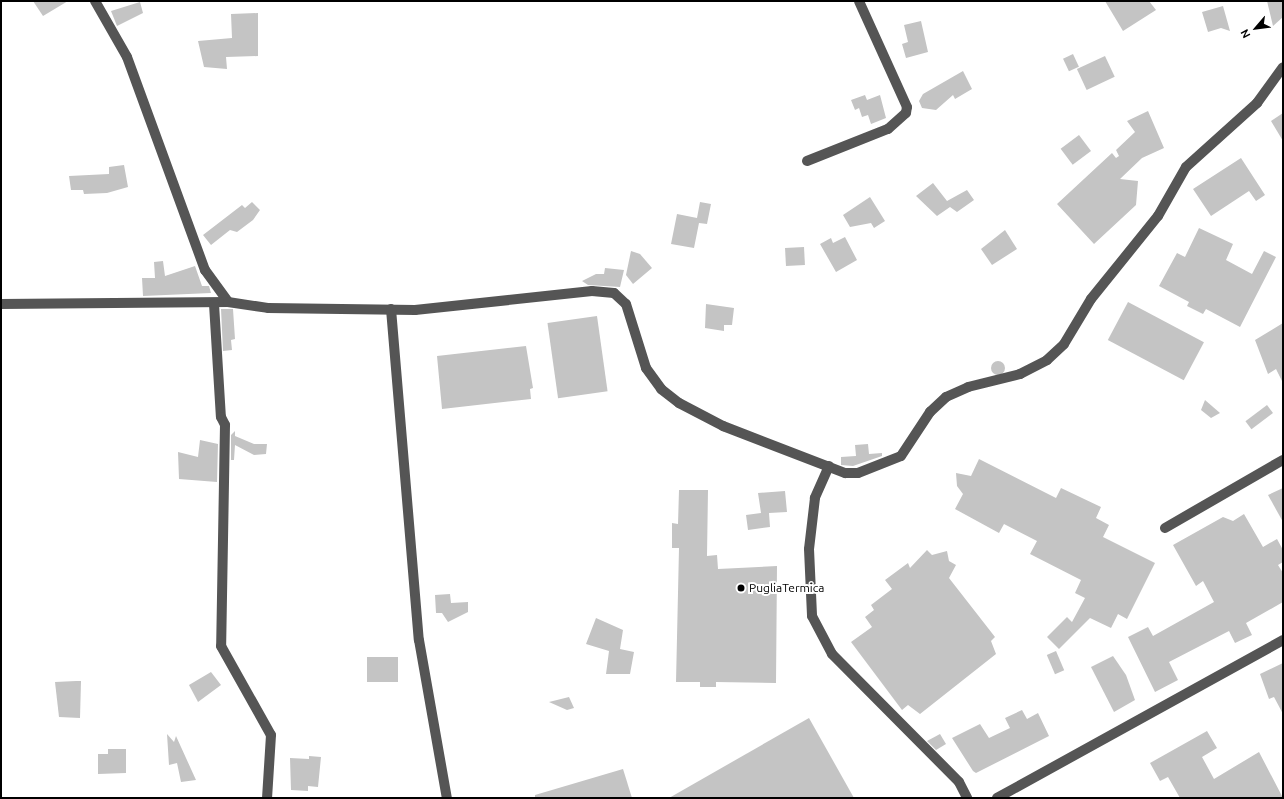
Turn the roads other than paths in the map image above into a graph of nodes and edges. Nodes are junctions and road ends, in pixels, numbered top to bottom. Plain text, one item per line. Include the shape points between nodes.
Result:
1 (95, 1) edge
2 (859, 1) edge
3 (1283, 67) edge
4 (807, 161) dead end
5 (228, 302) junction
6 (1, 304) edge
7 (214, 304) junction
8 (391, 309) junction
9 (1283, 460) edge
10 (830, 466) junction
11 (1165, 528) dead end
12 (1283, 640) edge
13 (267, 798) edge
14 (447, 798) edge
15 (967, 798) edge
16 (999, 798) edge

1 - 5 street via 127,57 205,270
2 - 4 street via 907,107 906,114 888,129
3 - 10 street via 1257,103 1186,167 1158,216 1091,299 1064,344 1047,360 1020,374 968,387 946,397 930,412 901,456 858,473 845,473
5 - 7 street
5 - 8 street via 268,308
6 - 7 street
7 - 13 street via 220,417 225,426 221,646 271,735
8 - 10 street via 416,310 592,291 614,293 626,304 646,368 661,389 679,403 723,426
8 - 14 street via 419,640
9 - 11 street
10 - 15 street via 815,498 809,549 812,616 832,654 959,782
12 - 16 street

